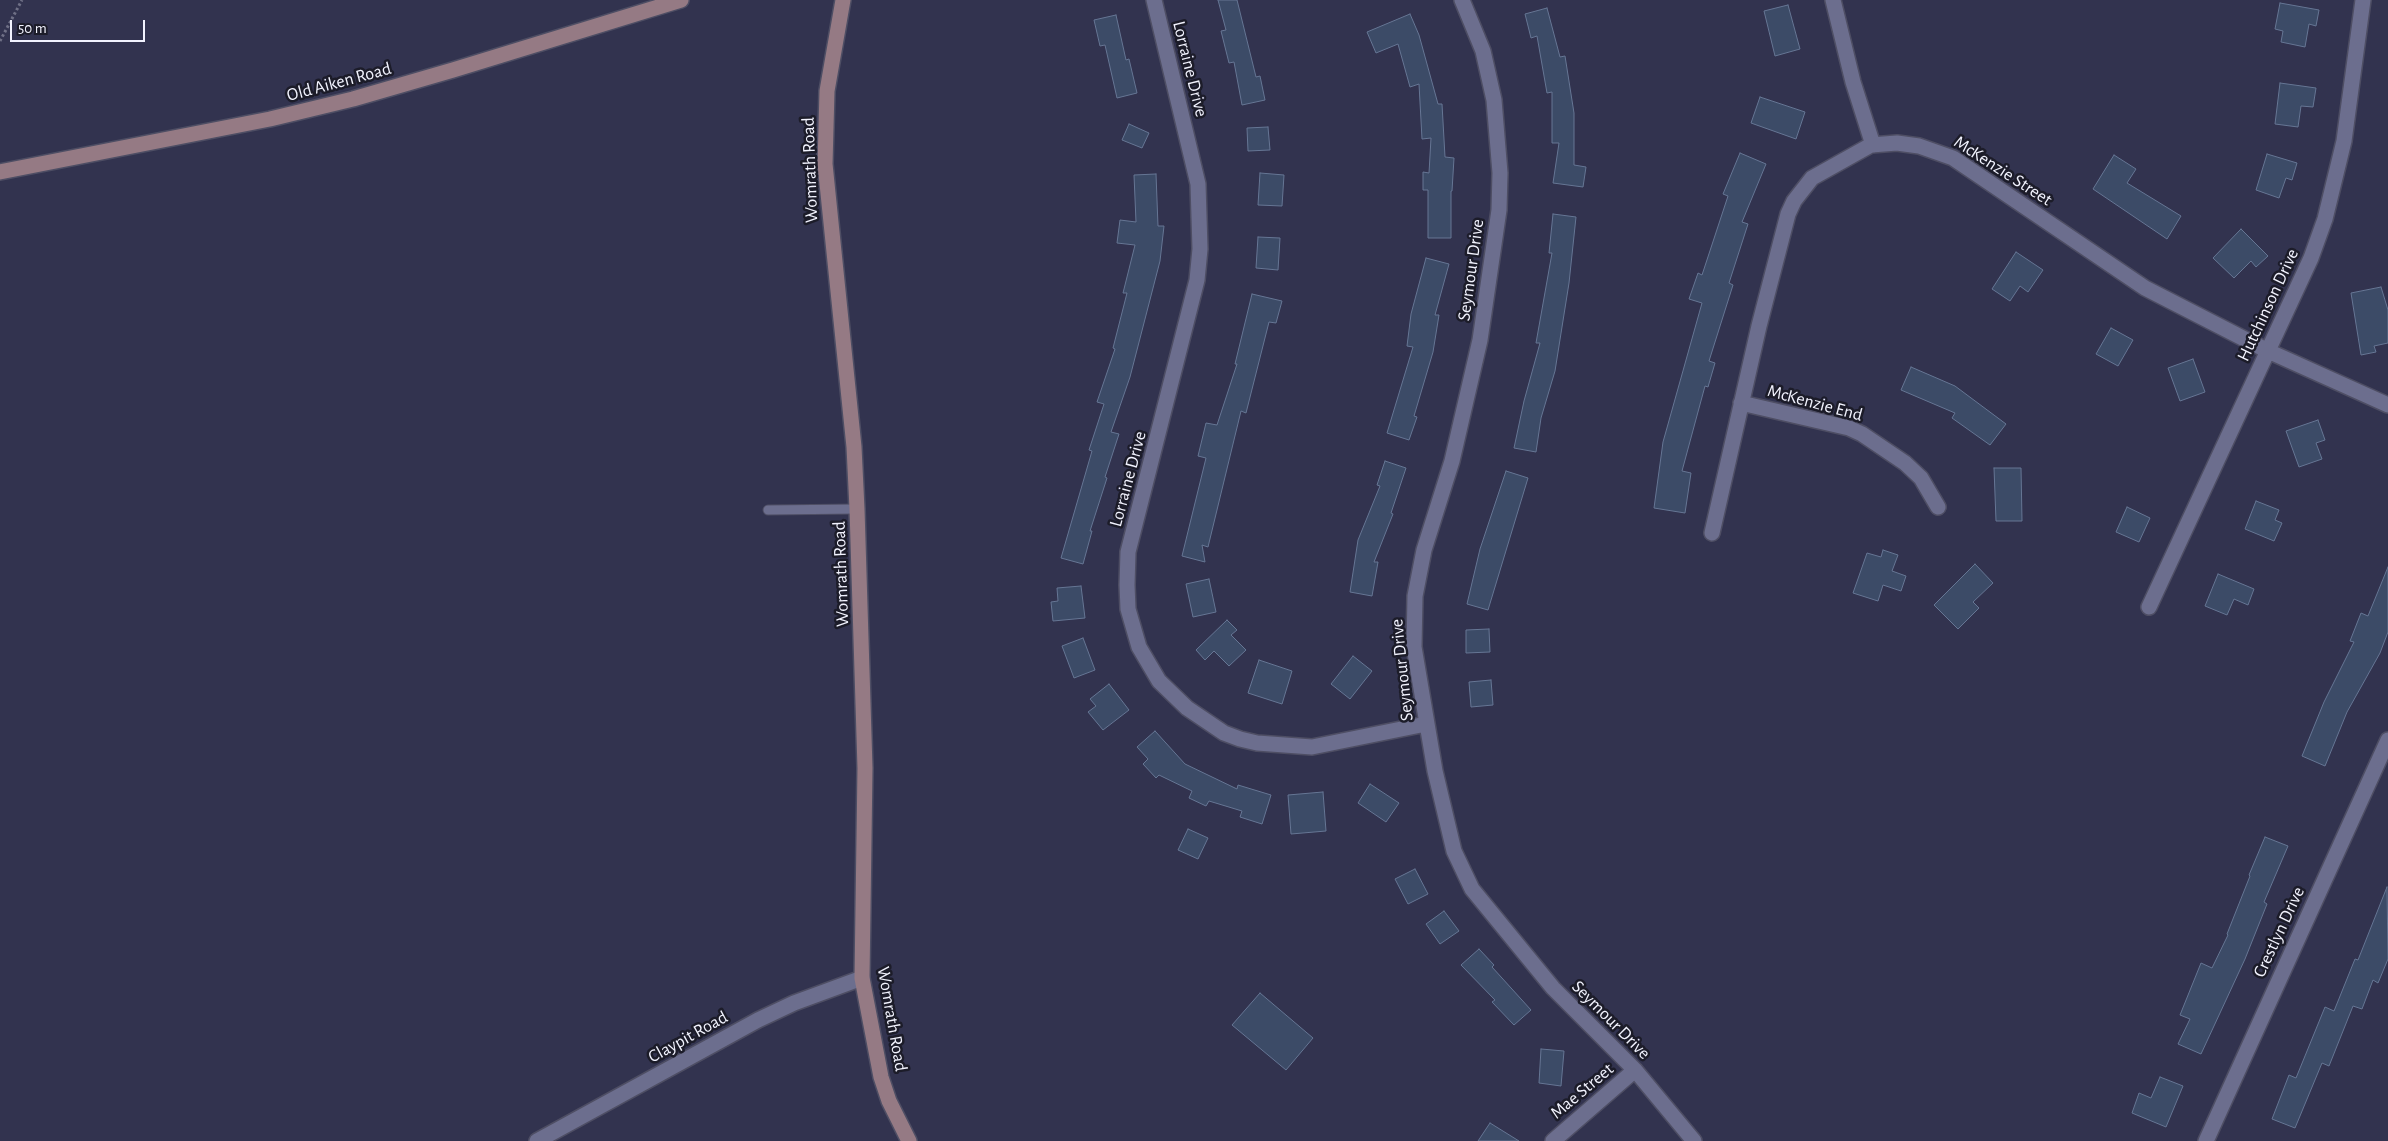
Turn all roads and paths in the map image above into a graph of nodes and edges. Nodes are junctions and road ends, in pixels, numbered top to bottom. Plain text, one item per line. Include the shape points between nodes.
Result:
1 (22, 0) edge
2 (681, 0) edge
3 (843, 0) edge
4 (1154, 0) edge
5 (1462, 0) edge
6 (1833, 0) edge
7 (2363, 0) edge
8 (0, 41) edge
9 (1873, 145) junction
10 (0, 172) edge
11 (2268, 351) junction
12 (1741, 403) junction
13 (2388, 405) edge
14 (1938, 507) dead end
15 (856, 509) junction
16 (768, 510) dead end
17 (1712, 533) dead end
18 (2149, 607) dead end
19 (1426, 724) junction
20 (2388, 740) edge
21 (862, 978) junction
22 (1636, 1070) junction
23 (537, 1141) edge
24 (909, 1141) edge
25 (1553, 1141) edge
26 (1694, 1141) edge
27 (2206, 1141) edge

1 - 8 path
2 - 10 street, Old Aiken Road via 353,99 270,119
3 - 15 street, Womrath Road via 827,91 825,164 854,446
4 - 19 street, Lorraine Drive via 1198,184 1200,249 1197,280 1128,552 1127,585 1132,628 1148,664 1160,681 1187,708 1240,739 1312,746
5 - 19 street, Seymour Drive via 1483,51 1494,100 1499,210 1480,340 1452,461 1424,550 1414,596 1414,646
6 - 9 street via 1853,82
7 - 11 street, Hutchinson Drive via 2335,180 2311,258
9 - 11 street, McKenzie Street via 1897,143 1919,146 1953,158 2144,288
9 - 12 street, McKenzie Street via 1818,173 1794,200 1768,289
11 - 13 street, McKenzie Street
11 - 18 street, Hutchinson Drive
12 - 14 street, McKenzie End via 1849,428 1862,434 1906,463 1921,478
12 - 17 street, McKenzie Street
15 - 16 lane
15 - 21 street, Womrath Road via 865,768
19 - 22 street, Seymour Drive via 1454,851 1472,889 1553,988
20 - 27 street, Crestlyn Drive
21 - 23 street, Claypit Road via 758,1020
21 - 24 street, Womrath Road via 881,1077
22 - 25 street, Mae Street
22 - 26 street, Seymour Drive

